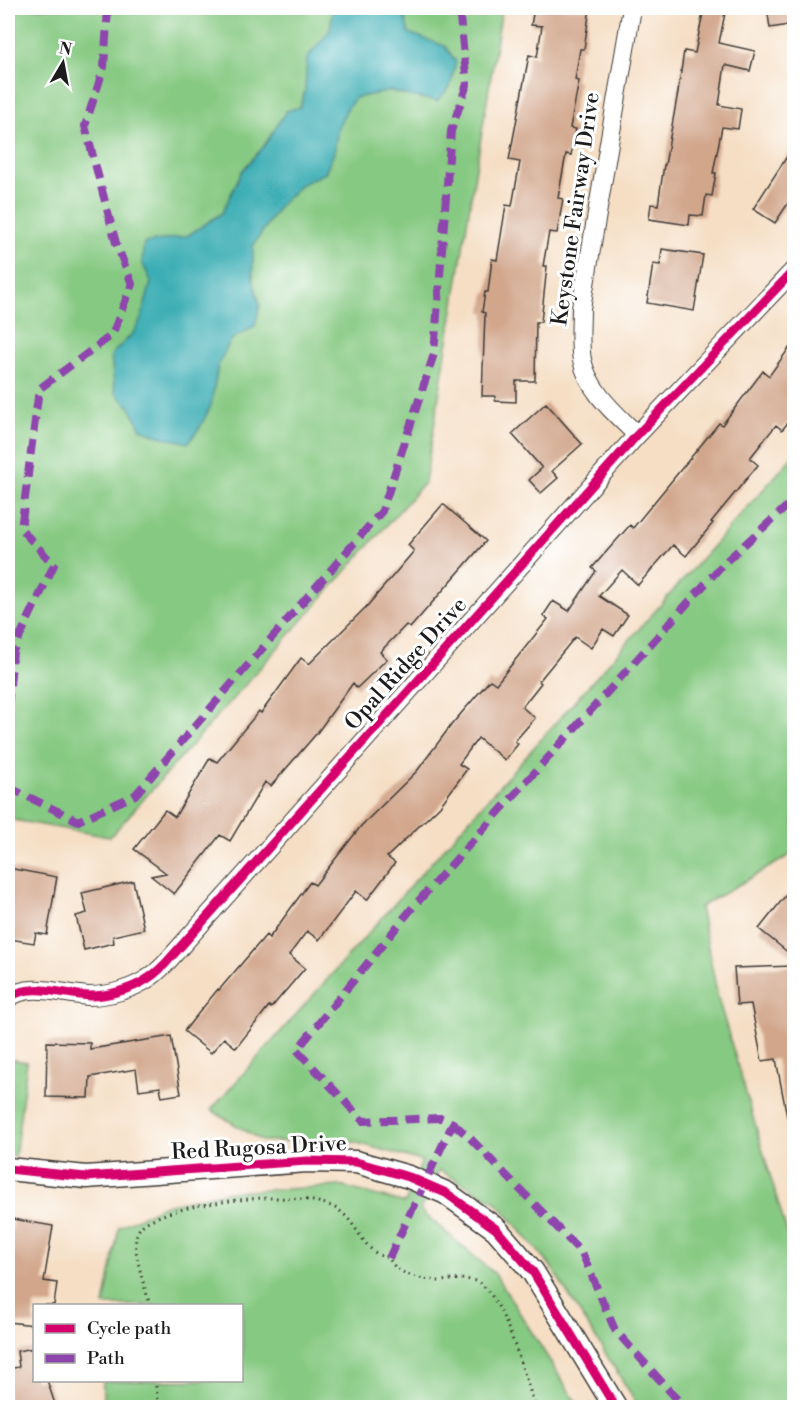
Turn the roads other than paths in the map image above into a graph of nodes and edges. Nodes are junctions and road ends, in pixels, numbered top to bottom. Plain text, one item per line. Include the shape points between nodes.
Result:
1 (632, 8) edge
2 (795, 270) edge
3 (637, 435) junction
4 (8, 998) edge
5 (8, 1169) edge
6 (616, 1407) edge

1 - 3 street, Keystone Fairway Drive via 581,308 581,336 582,360 590,383 604,403
2 - 3 street, Opal Ridge Drive
3 - 4 street, Opal Ridge Drive via 165,964 147,979 120,991 91,996 32,990 15,992
5 - 6 street, Red Rugosa Drive via 86,1177 317,1161 356,1162 409,1177 446,1193 496,1229 533,1272

